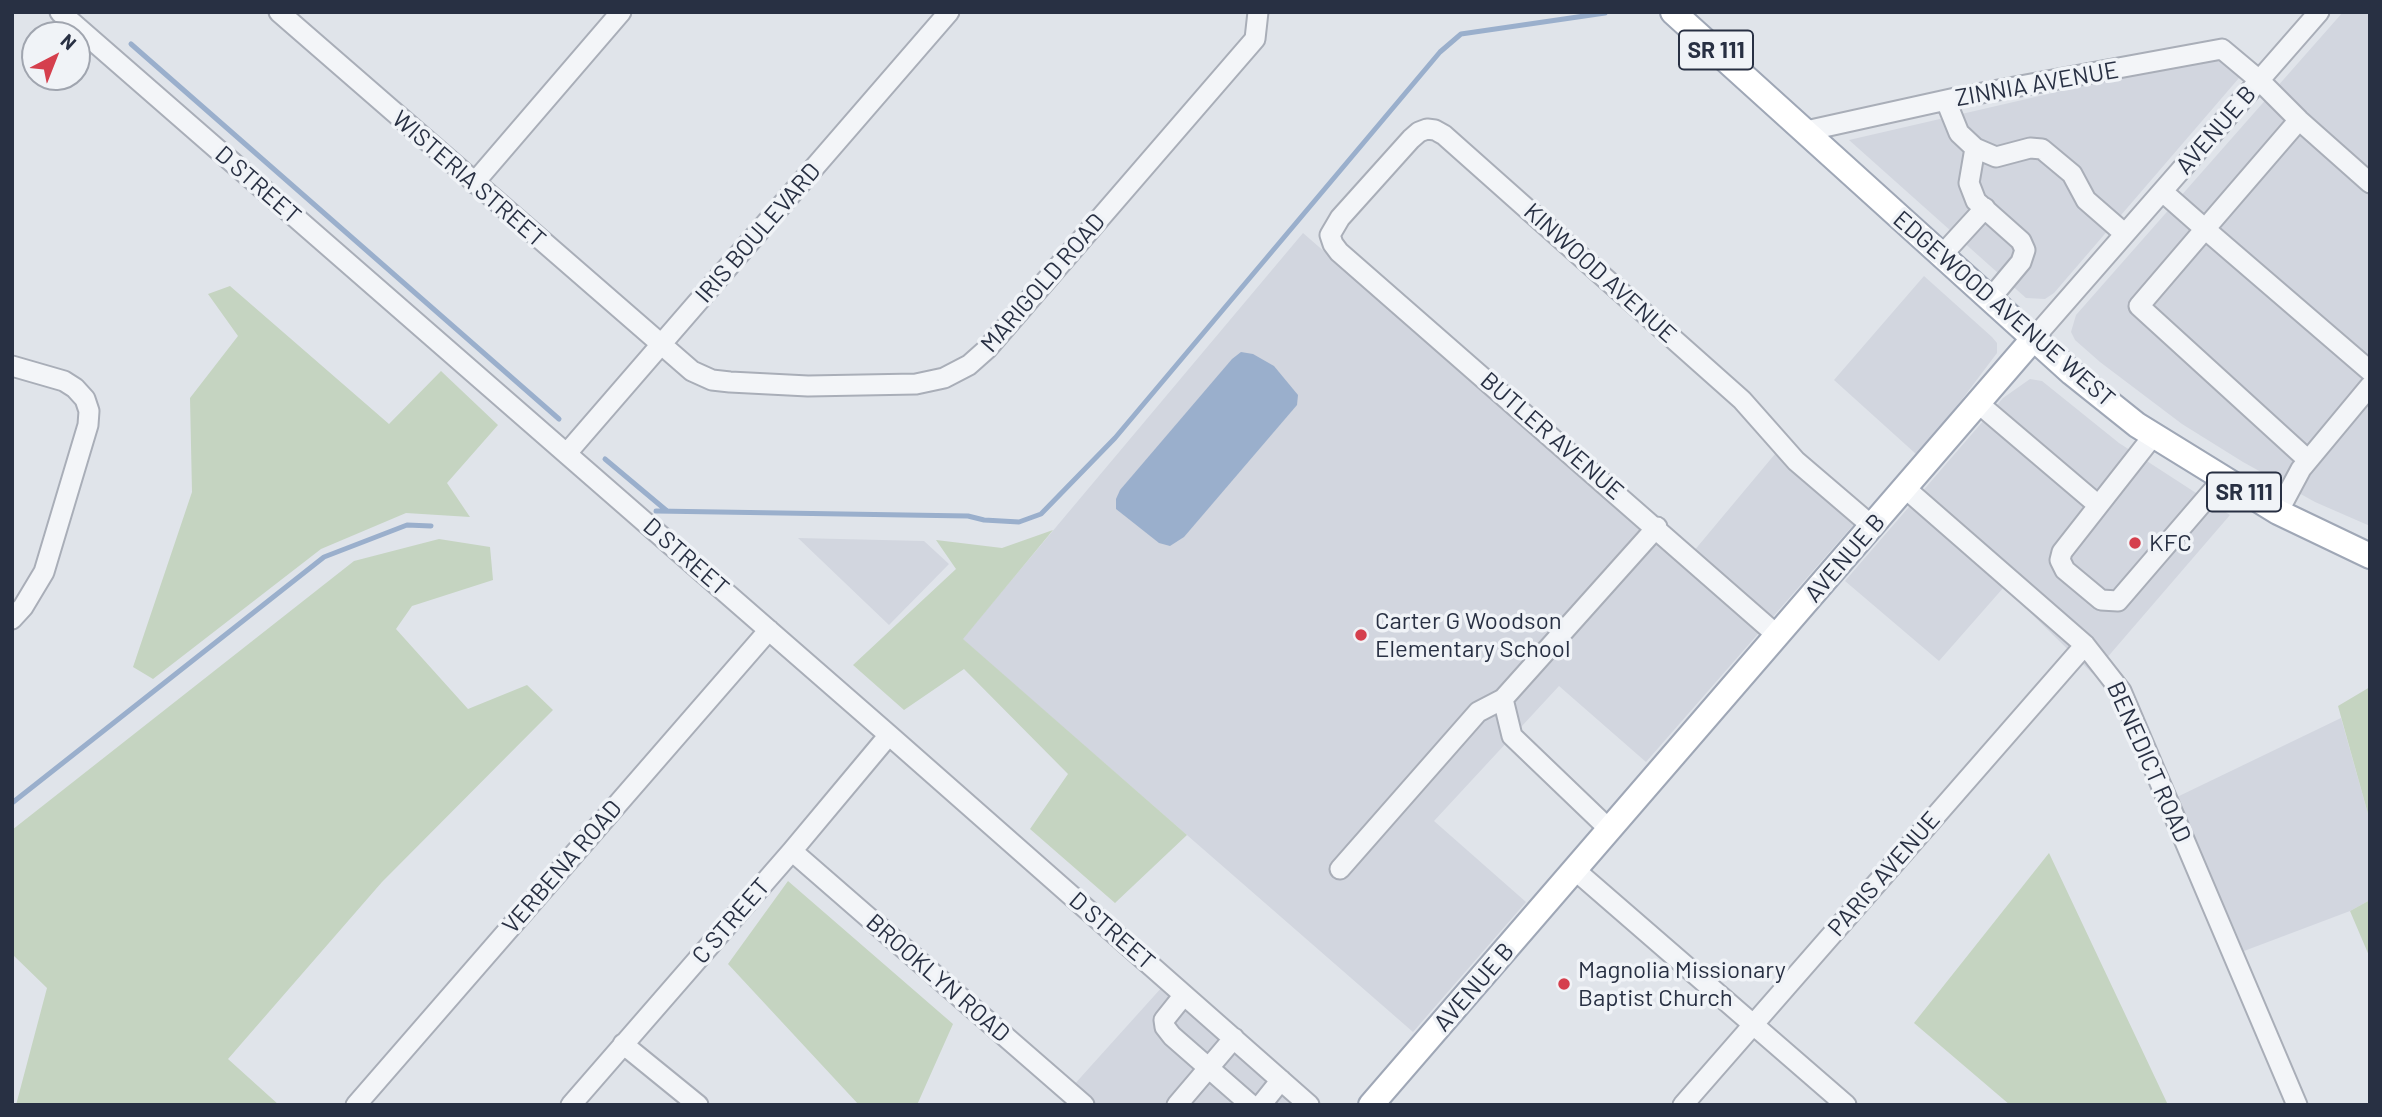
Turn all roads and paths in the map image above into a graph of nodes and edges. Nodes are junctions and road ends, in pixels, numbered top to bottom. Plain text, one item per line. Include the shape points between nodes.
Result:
1 (60, 12) edge
2 (621, 12) edge
3 (949, 12) edge
4 (1258, 12) edge
5 (1673, 12) edge
6 (2319, 12) edge
7 (285, 14) edge
8 (2259, 80) junction
9 (1946, 100) junction
10 (2299, 120) junction
11 (1806, 131) junction
12 (1975, 148) junction
13 (474, 183) junction
14 (2370, 183) edge
15 (2162, 192) junction
16 (1985, 208) junction
17 (2205, 229) junction
18 (1330, 234) joint
19 (2125, 234) junction
20 (1942, 256) junction
21 (1990, 299) junction
22 (2034, 338) junction
23 (661, 346) junction
24 (12, 366) edge
25 (2370, 371) edge
26 (2370, 386) edge
27 (1978, 403) junction
28 (2153, 436) junction
29 (567, 453) junction
30 (2308, 460) junction
31 (2223, 479) junction
32 (1905, 488) junction
33 (2098, 505) junction
34 (2278, 512) junction
35 (1872, 526) junction
36 (1657, 527) junction
37 (2370, 556) edge
38 (12, 619) edge
39 (769, 630) junction
40 (1778, 636) junction
41 (2085, 645) junction
42 (1503, 699) junction
43 (889, 734) junction
44 (1610, 830) junction
45 (792, 851) junction
46 (1340, 869) dead end
47 (1575, 870) junction
48 (1184, 995) junction
49 (1753, 1024) junction
50 (1234, 1038) junction
51 (623, 1044) junction
52 (1209, 1068) junction
53 (1281, 1080) junction
54 (356, 1105) edge
55 (570, 1105) edge
56 (698, 1105) edge
57 (1084, 1105) edge
58 (1177, 1105) edge
59 (1251, 1105) edge
60 (1261, 1105) edge
61 (1309, 1105) edge
62 (1371, 1105) edge
63 (1683, 1105) edge
64 (1846, 1105) edge
65 (2297, 1105) edge

1 - 29 street, D STREET
2 - 13 street
3 - 23 street, IRIS BOULEVARD
4 - 23 street, MARIGOLD ROAD via 1255,38 987,349 961,369 916,384 730,382 692,371
5 - 11 main road, EDGEWOOD AVENUE WEST / SR 111
6 - 8 street, AVENUE B
7 - 13 street, WISTERIA STREET
8 - 9 street, ZINNIA AVENUE via 2222,49
8 - 10 street
8 - 15 street, AVENUE B
9 - 11 street, ZINNIA AVENUE
9 - 12 street via 1959,133
10 - 14 street
10 - 17 street
11 - 20 main road, EDGEWOOD AVENUE WEST / SR 111
12 - 16 street via 1969,183 1976,201
12 - 19 street via 1996,157 2042,149 2072,174 2086,200
13 - 23 street, WISTERIA STREET
15 - 17 street
15 - 19 street, AVENUE B
16 - 20 street
16 - 21 street via 2025,250 2021,262
17 - 25 street
17 - 30 street via 2139,306
18 - 35 street, KINWOOD AVENUE via 1411,139 1427,129 1436,130 1732,391 1796,461
18 - 36 street, BUTLER AVENUE via 1339,252
19 - 22 street, AVENUE B
20 - 21 main road, EDGEWOOD AVENUE WEST / SR 111
21 - 22 main road, EDGEWOOD AVENUE WEST / SR 111
22 - 27 main road, AVENUE B
22 - 28 main road, EDGEWOOD AVENUE WEST / SR 111
23 - 29 street, IRIS BOULEVARD
24 - 38 street via 64,381 85,399 89,411 44,572
26 - 30 street
27 - 32 main road, AVENUE B
27 - 33 street
28 - 31 main road, EDGEWOOD AVENUE WEST / SR 111
28 - 33 street
29 - 39 street, D STREET
30 - 34 street
31 - 33 street via 2118,601 2101,600 2065,570 2060,560
31 - 34 main road, EDGEWOOD AVENUE WEST / SR 111
32 - 35 main road, AVENUE B
32 - 41 street, BENEDICT ROAD
34 - 37 main road, EDGEWOOD AVENUE WEST / SR 111
35 - 40 main road, AVENUE B
36 - 40 street, BUTLER AVENUE
36 - 42 street
39 - 43 street, D STREET
39 - 54 street, VERBENA ROAD
40 - 44 main road, AVENUE B
41 - 49 street, PARIS AVENUE
41 - 65 street, BENEDICT ROAD via 2121,691
42 - 44 street via 1512,736
42 - 46 street via 1478,712
43 - 45 street, C STREET
43 - 48 street, D STREET
44 - 47 main road, AVENUE B
45 - 51 street, C STREET
45 - 57 street, BROOKLYN ROAD
47 - 49 street
47 - 62 main road, AVENUE B
48 - 50 street, D STREET
48 - 52 street via 1164,1020 1165,1027
49 - 63 street, PARIS AVENUE
49 - 64 street
50 - 52 street
50 - 53 street, D STREET
51 - 55 street, C STREET
51 - 56 street
52 - 58 street
52 - 59 street
53 - 60 street
53 - 61 street, D STREET

